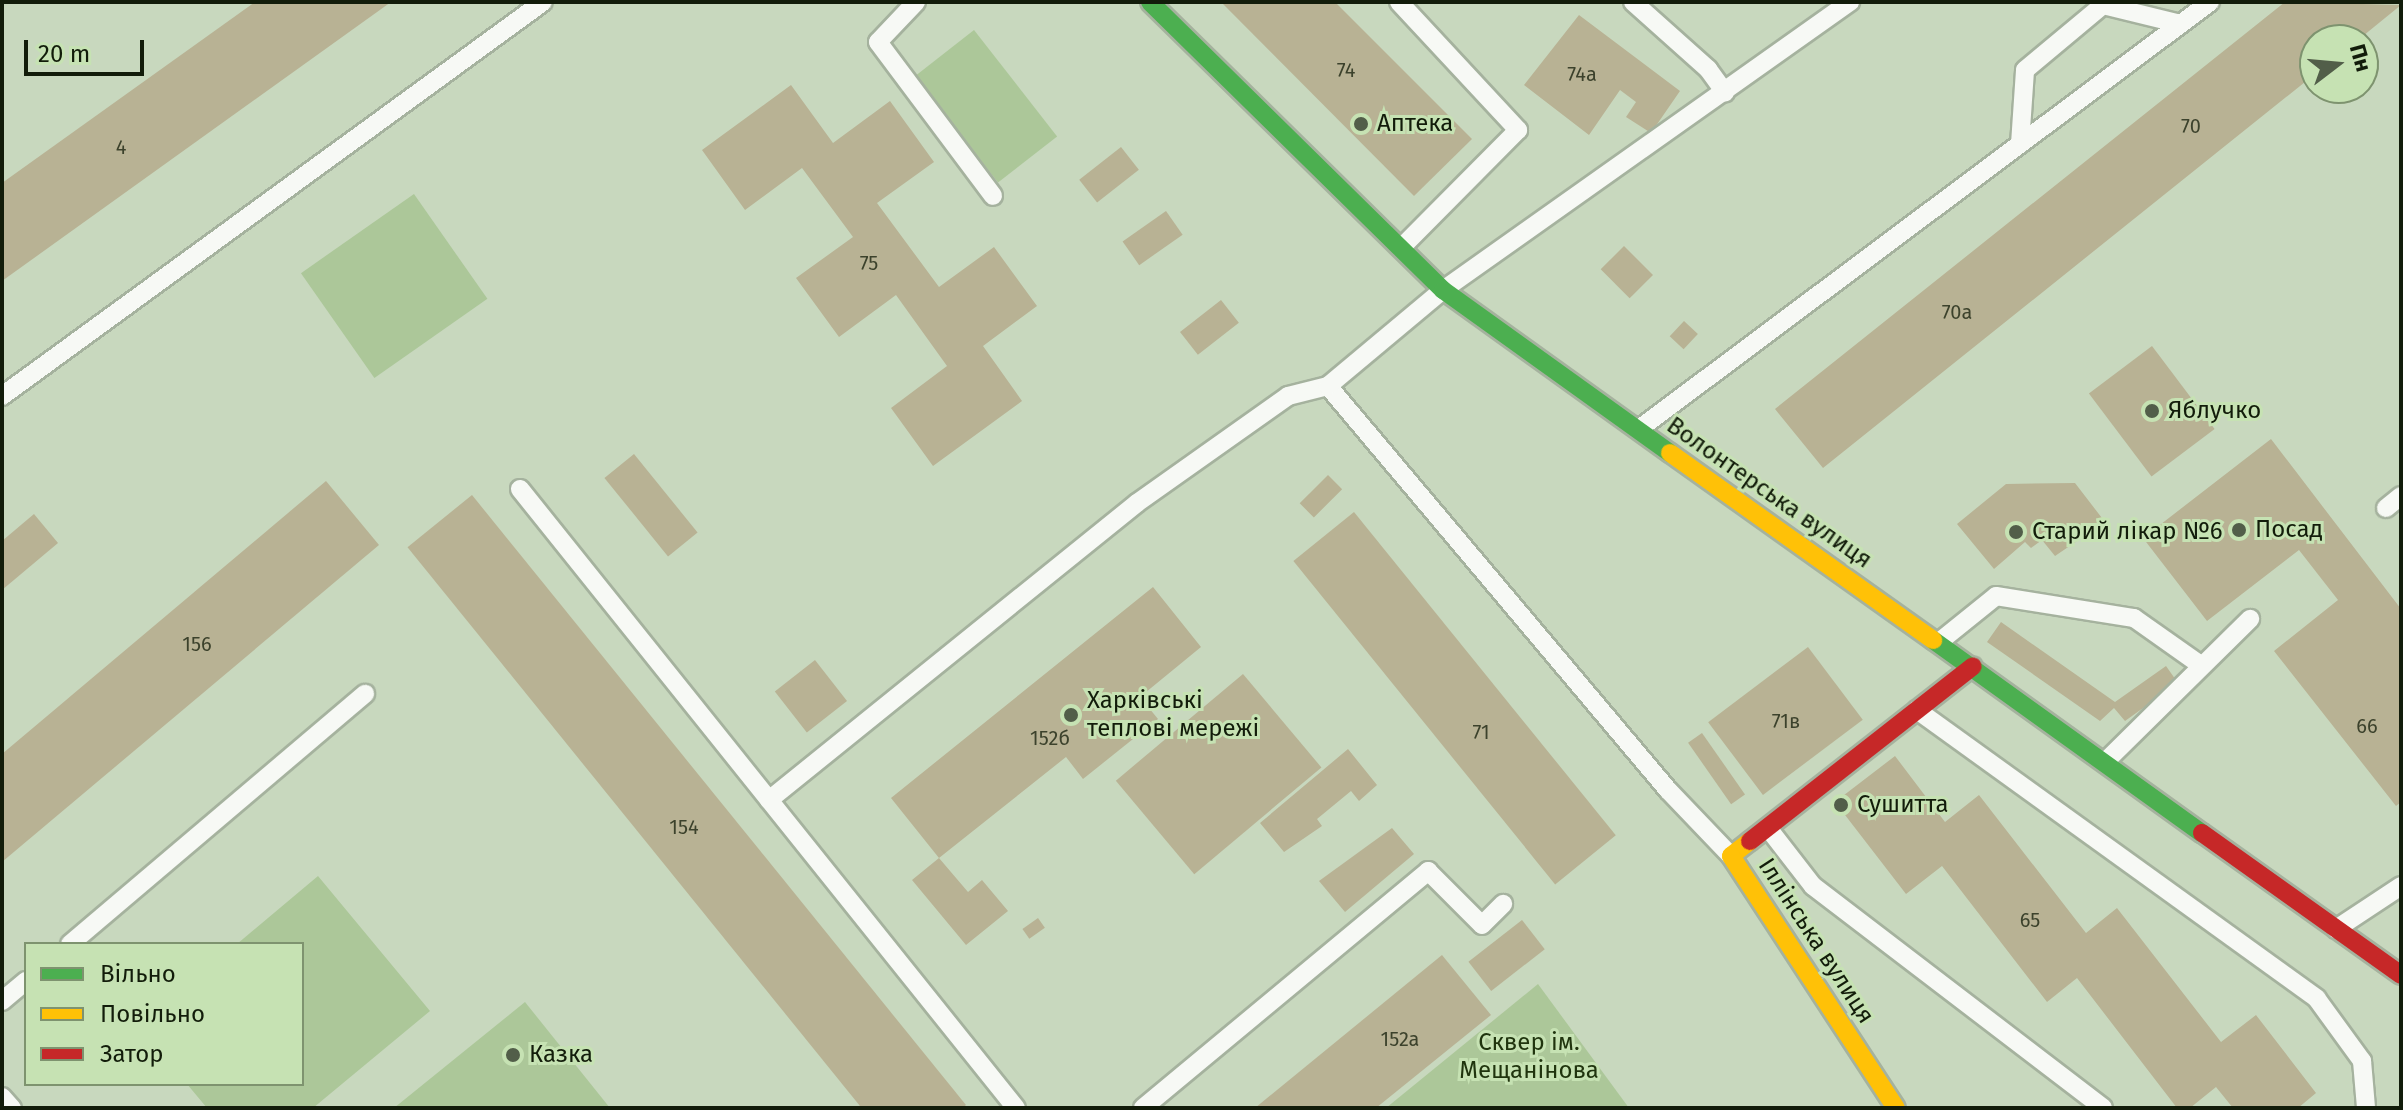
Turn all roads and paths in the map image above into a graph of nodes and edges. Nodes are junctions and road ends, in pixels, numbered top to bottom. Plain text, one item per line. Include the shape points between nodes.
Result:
1 (543, 2) edge
2 (916, 2) edge
3 (1150, 2) edge
4 (1399, 2) edge
5 (1633, 2) edge
6 (1850, 2) edge
7 (2210, 2) edge
8 (2181, 24) junction
9 (1725, 92) junction
10 (2020, 144) junction
11 (993, 196) dead end
12 (1399, 250) junction
13 (1443, 290) junction
14 (1328, 386) junction
15 (2, 396) edge
16 (1638, 430) junction
17 (520, 489) dead end
18 (2401, 496) edge
19 (2386, 508) dead end
20 (2250, 619) dead end
21 (1939, 642) junction
22 (1973, 666) junction
23 (2202, 666) junction
24 (365, 694) dead end
25 (1917, 710) junction
26 (2105, 762) junction
27 (769, 800) junction
28 (1768, 828) junction
29 (1731, 856) junction
30 (2401, 886) edge
31 (1503, 904) dead end
32 (2336, 929) junction
33 (72, 942) edge
34 (2401, 975) edge
35 (24, 983) edge
36 (2, 1001) edge
37 (2, 1097) edge
38 (12, 1108) edge
39 (1016, 1108) edge
40 (1143, 1108) edge
41 (1896, 1108) edge
42 (2103, 1108) edge
43 (2366, 1108) edge

1 - 15 lane
2 - 11 lane via 878,42
3 - 12 main road, Волонтерська вулиця
4 - 12 lane via 1518,130
5 - 9 lane via 1708,69
6 - 9 lane
7 - 8 lane
8 - 10 lane
8 - 10 lane via 2103,5 2025,70
9 - 13 lane
10 - 16 lane
12 - 13 main road, Волонтерська вулиця
13 - 14 lane
13 - 16 main road, Волонтерська вулиця
14 - 27 lane via 1288,396 1137,503
14 - 29 lane via 1668,790
16 - 21 main road, Волонтерська вулиця
17 - 27 lane
18 - 19 lane
20 - 23 lane
21 - 22 main road, Волонтерська вулиця
21 - 23 lane via 1996,596 2134,618
22 - 25 main road, Іллінська вулиця
22 - 26 main road, Волонтерська вулиця
23 - 26 lane
24 - 33 lane
25 - 28 main road, Іллінська вулиця
25 - 43 lane via 2317,999 2362,1061
26 - 32 main road, Волонтерська вулиця
27 - 39 lane
28 - 29 main road, Іллінська вулиця
28 - 42 lane via 1813,886
29 - 41 main road, Іллінська вулиця
30 - 32 lane
31 - 40 lane via 1482,925 1428,871
32 - 34 main road, Волонтерська вулиця
35 - 36 lane
37 - 38 lane

